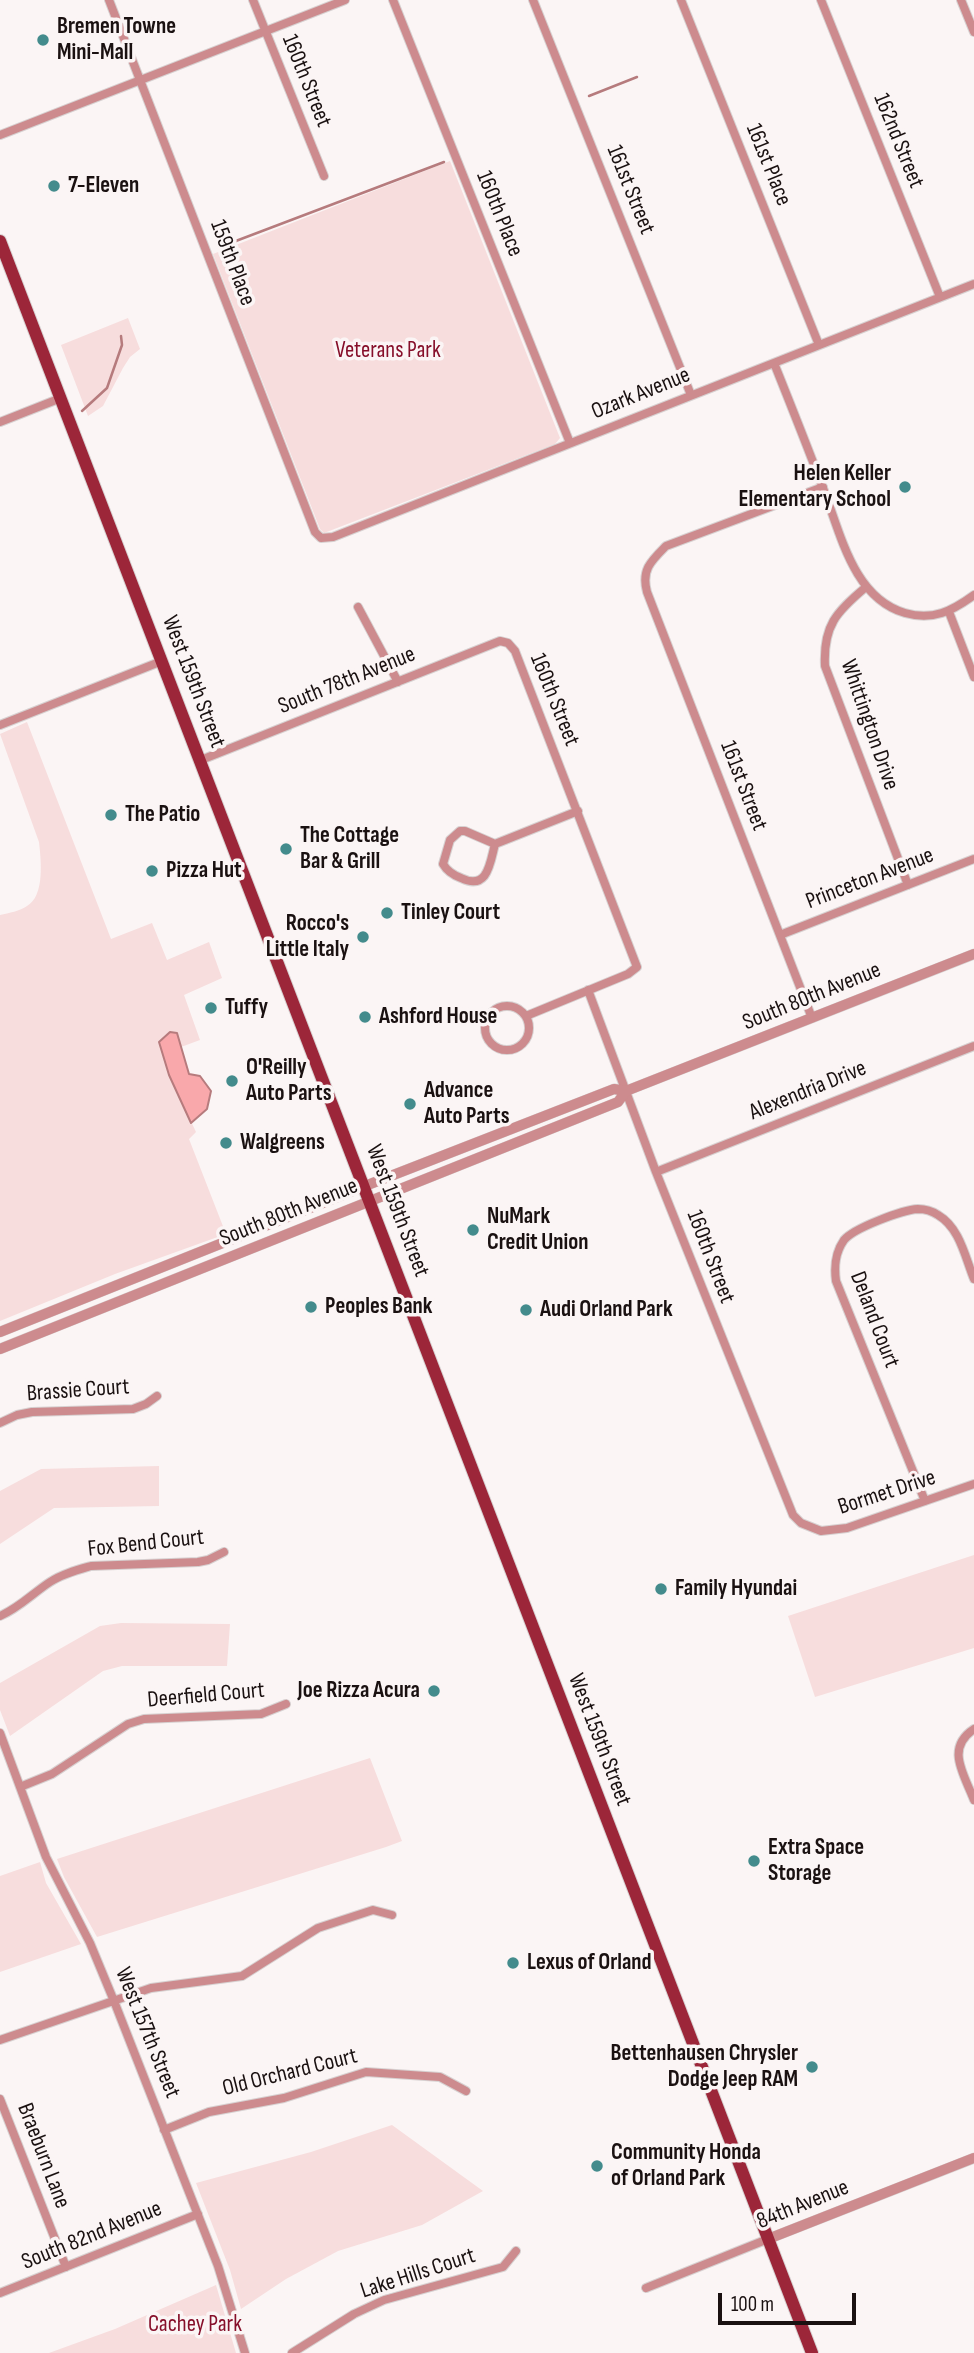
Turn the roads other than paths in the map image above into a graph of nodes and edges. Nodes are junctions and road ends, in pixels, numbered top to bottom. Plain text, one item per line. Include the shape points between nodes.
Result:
1 (109, 0) edge
2 (253, 0) edge
3 (345, 0) edge
4 (393, 0) edge
5 (533, 0) edge
6 (681, 0) edge
7 (821, 0) edge
8 (961, 0) edge
9 (266, 31) junction
10 (974, 32) edge
11 (140, 80) junction
12 (0, 135) edge
13 (324, 176) dead end
14 (0, 241) edge
15 (974, 284) edge
16 (940, 297) junction
17 (819, 345) junction
18 (774, 363) junction
19 (691, 395) junction
20 (61, 398) junction
21 (0, 422) edge
22 (570, 443) junction
23 (823, 487) junction
24 (321, 538) joint
25 (866, 587) junction
26 (974, 595) edge
27 (358, 607) dead end
28 (949, 612) junction
29 (508, 643) joint
30 (162, 661) junction
31 (974, 677) edge
32 (398, 682) junction
33 (0, 725) edge
34 (201, 760) junction
35 (578, 811) junction
36 (495, 844) junction
37 (974, 859) edge
38 (908, 885) junction
39 (780, 935) junction
40 (974, 954) edge
41 (588, 990) junction
42 (526, 1016) junction
43 (812, 1018) junction
44 (974, 1046) edge
45 (626, 1091) junction
46 (656, 1172) junction
47 (365, 1186) junction
48 (371, 1201) junction
49 (974, 1279) edge
50 (0, 1332) edge
51 (0, 1349) edge
52 (157, 1396) dead end
53 (0, 1423) edge
54 (974, 1484) edge
55 (925, 1501) junction
56 (810, 1528) joint
57 (224, 1552) dead end
58 (0, 1616) edge
59 (286, 1704) dead end
60 (974, 1729) edge
61 (0, 1733) edge
62 (20, 1787) junction
63 (974, 1800) edge
64 (392, 1915) dead end
65 (114, 2001) junction
66 (0, 2040) edge
67 (466, 2091) dead end
68 (0, 2099) edge
69 (164, 2130) junction
70 (974, 2158) edge
71 (198, 2214) junction
72 (768, 2239) junction
73 (516, 2251) dead end
74 (66, 2267) junction
75 (646, 2288) dead end
76 (0, 2293) edge
77 (245, 2353) edge
78 (292, 2353) edge
79 (812, 2353) edge

1 - 11 street, 159th Place
2 - 9 street, 160th Street
3 - 9 street
4 - 22 street, 160th Place
5 - 19 street, 161st Street
6 - 17 street, 161st Place
7 - 16 street, 162nd Street
8 - 10 street
9 - 11 street
9 - 13 street, 160th Street
11 - 12 street
11 - 24 street, 159th Place via 314,532
14 - 20 main road, West 159th Street
15 - 16 street, Ozark Avenue
16 - 17 street, Ozark Avenue
17 - 18 street, Ozark Avenue
18 - 19 street, Ozark Avenue
18 - 23 street
19 - 22 street, Ozark Avenue
20 - 21 street
20 - 30 main road, West 159th Street
22 - 24 street, Ozark Avenue via 337,536
23 - 25 street
23 - 39 street, 161st Street via 666,546 644,575
25 - 28 street via 899,611 922,616
25 - 38 street, Whittington Drive via 838,612 831,625 825,666
26 - 28 street
27 - 32 street
28 - 31 street
29 - 32 street, South 78th Avenue via 500,641
29 - 35 street, 160th Street
30 - 33 street
30 - 34 main road, West 159th Street
32 - 34 street, South 78th Avenue
34 - 47 main road, West 159th Street
35 - 36 street
35 - 41 street, 160th Street via 637,967
36 - 36 street via 488,871 477,881 458,877 443,864 450,840 460,831
37 - 38 street, Princeton Avenue
38 - 39 street, Princeton Avenue
39 - 43 street, 161st Street
40 - 43 street, South 80th Avenue
41 - 42 street
41 - 45 street, 160th Street
42 - 42 street via 514,1007 499,1007 487,1018 488,1040 506,1051 519,1047 528,1037
43 - 45 street, South 80th Avenue
44 - 46 street, Alexendria Drive
45 - 46 street, 160th Street
45 - 47 street, South 80th Avenue via 614,1089
45 - 48 street, South 80th Avenue via 618,1102
46 - 56 street, 160th Street via 787,1505 793,1516
47 - 48 main road, West 159th Street
47 - 50 street, South 80th Avenue
48 - 51 street, South 80th Avenue
48 - 72 main road, West 159th Street
49 - 55 street, Deland Court via 954,1229 923,1209 906,1211 850,1234 835,1260 836,1281
52 - 53 street, Brassie Court via 133,1409 32,1412
54 - 55 street, Bormet Drive
55 - 56 street, Bormet Drive via 847,1528
57 - 58 street, Fox Bend Court via 198,1562 91,1566 69,1572
59 - 62 street, Deerfield Court via 261,1714 144,1719 128,1724 52,1774
60 - 63 street via 962,1740 957,1755
61 - 62 street, West 157th Street
62 - 65 street, West 157th Street via 46,1857
64 - 65 street via 373,1910 318,1928 242,1976 151,1988
65 - 66 street
65 - 69 street, West 157th Street
67 - 69 street, Old Orchard Court via 440,2077 366,2072 284,2098 209,2112
68 - 74 street, Braeburn Lane
69 - 71 street, West 157th Street
70 - 72 street, 84th Avenue
71 - 74 street, South 82nd Avenue
71 - 77 street, West 157th Street
72 - 75 street, 84th Avenue
72 - 79 main road, West 159th Street
73 - 78 street, Lake Hills Court via 503,2267 384,2300
74 - 76 street, South 82nd Avenue

